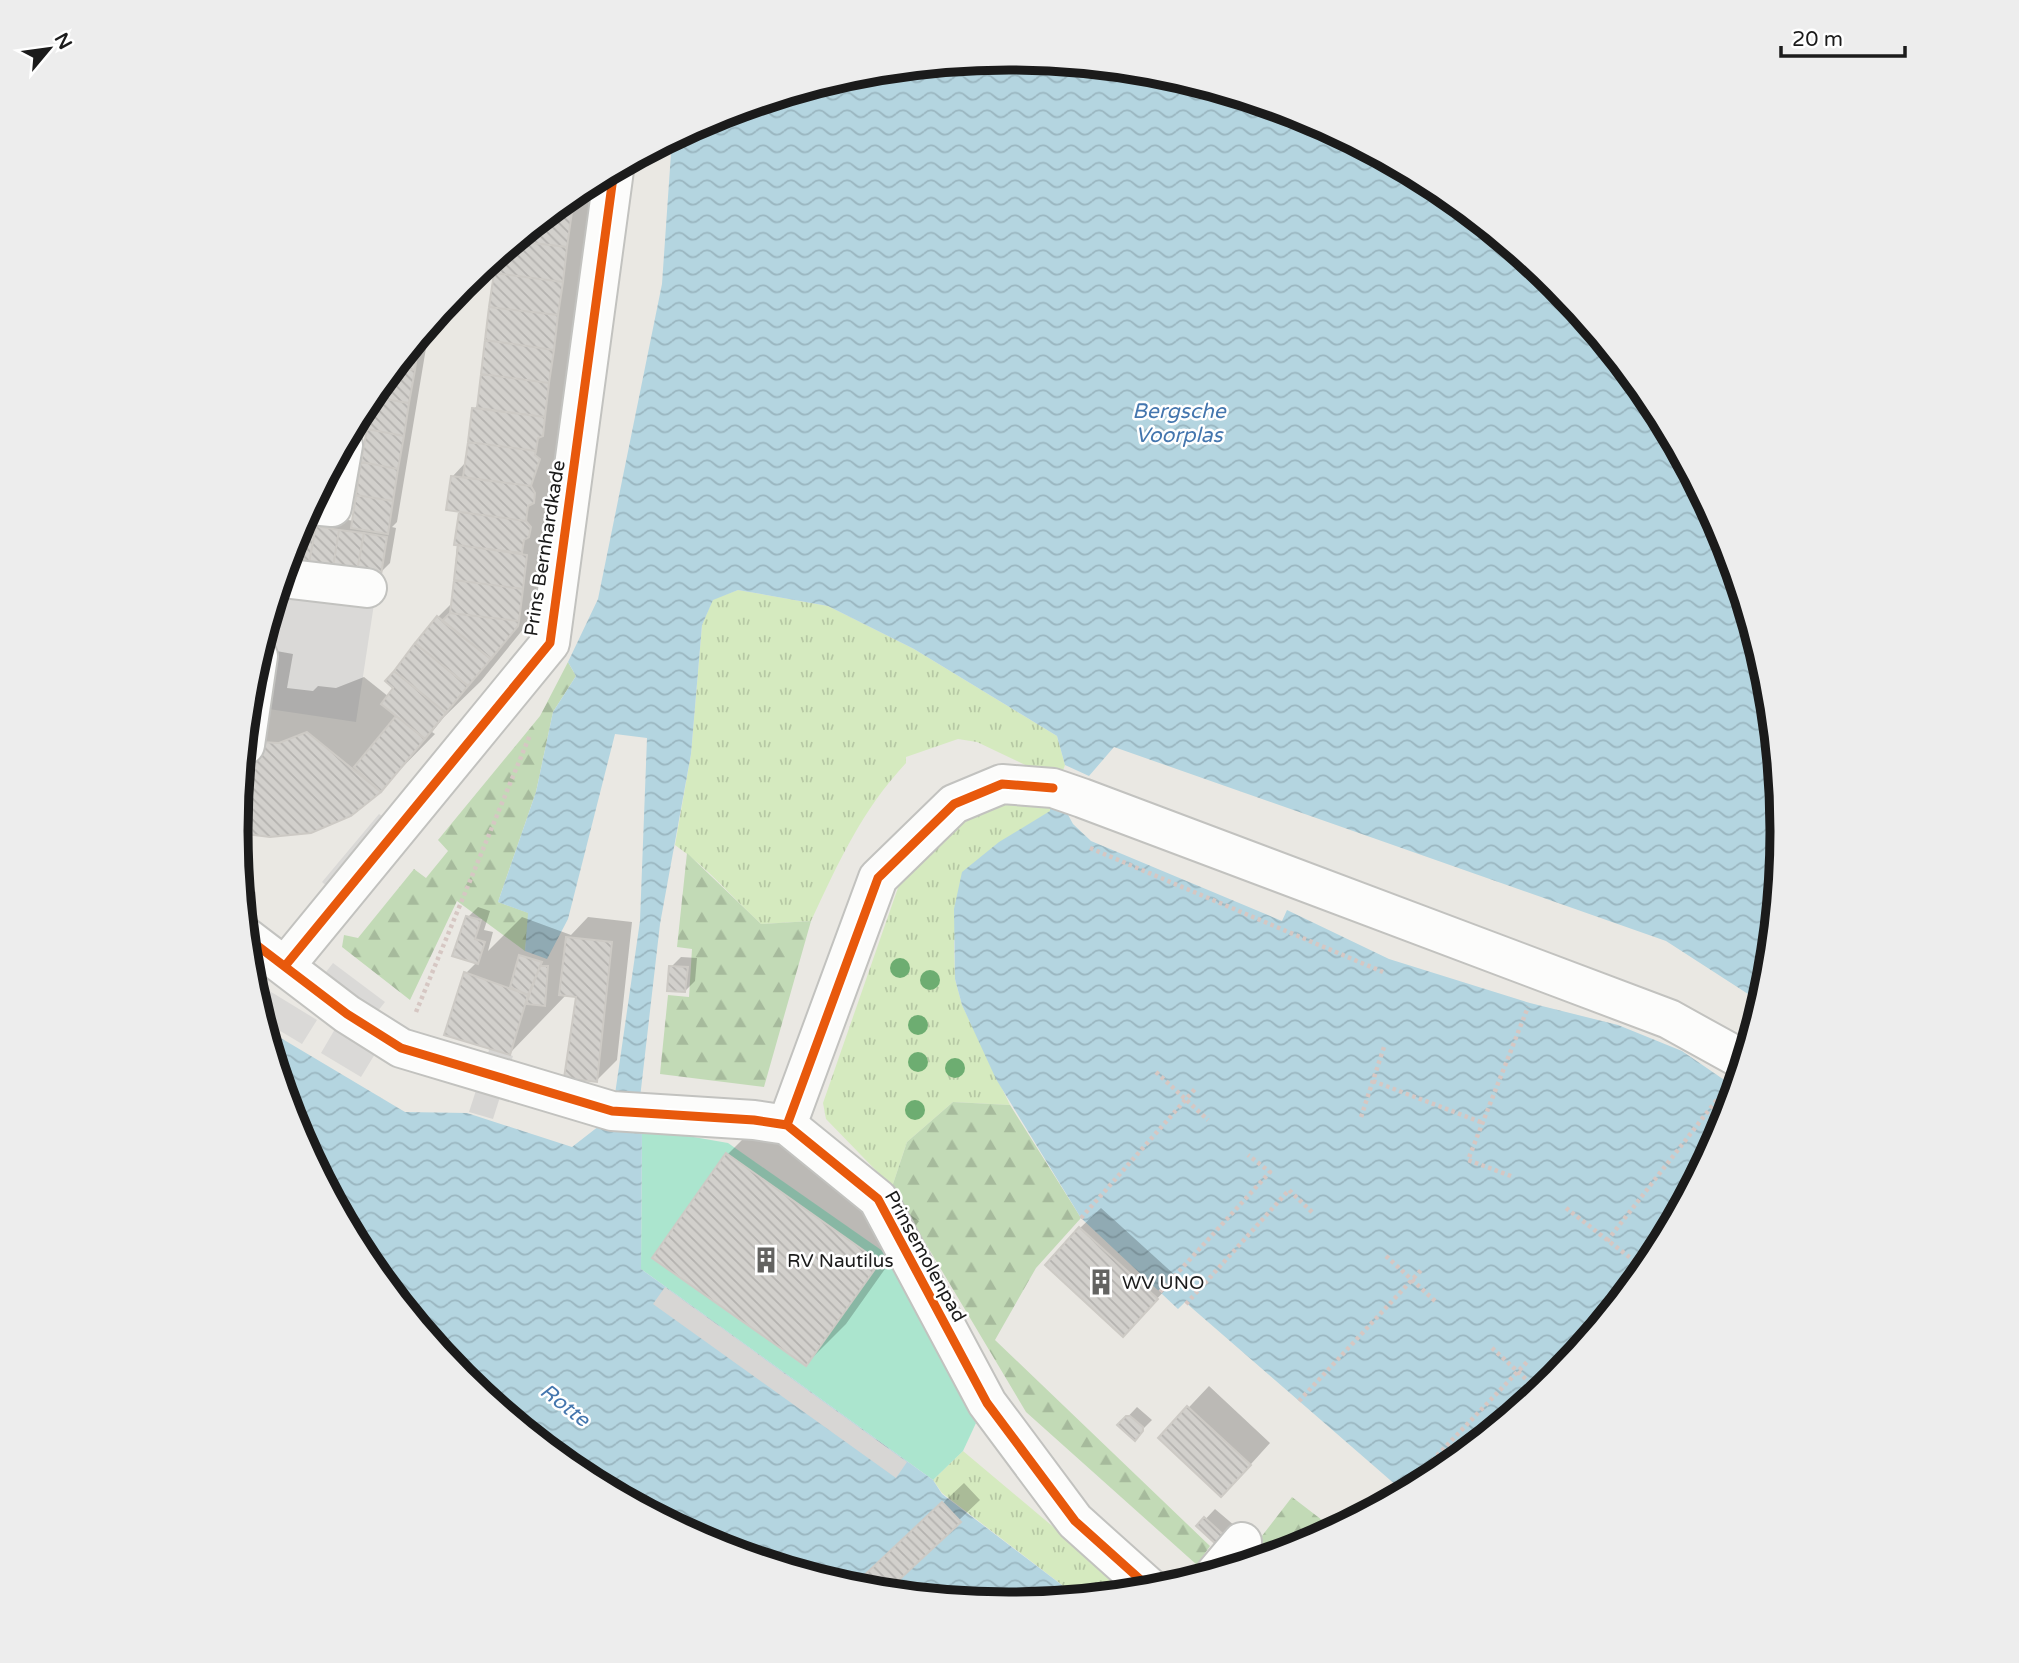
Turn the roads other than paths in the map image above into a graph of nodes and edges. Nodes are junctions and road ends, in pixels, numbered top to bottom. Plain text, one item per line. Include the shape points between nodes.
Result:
1 (612, 182) edge
2 (338, 474) edge
3 (322, 506) edge
4 (291, 579) edge
5 (367, 588) dead end
6 (257, 945) edge
7 (285, 966) junction
8 (1733, 1069) edge
9 (787, 1125) junction
10 (1242, 1542) dead end
11 (1226, 1561) edge
12 (1139, 1581) edge

1 - 7 street, Prins Bernhardkade via 550,643
2 - 3 street via 332,507
4 - 5 street
6 - 7 street
7 - 9 street via 401,1048 626,1112
8 - 9 street via 1669,1019 1068,793 1002,784 954,804 878,878
9 - 12 street, Prinsemolenpad via 877,1199 987,1403 1075,1521
10 - 11 street

